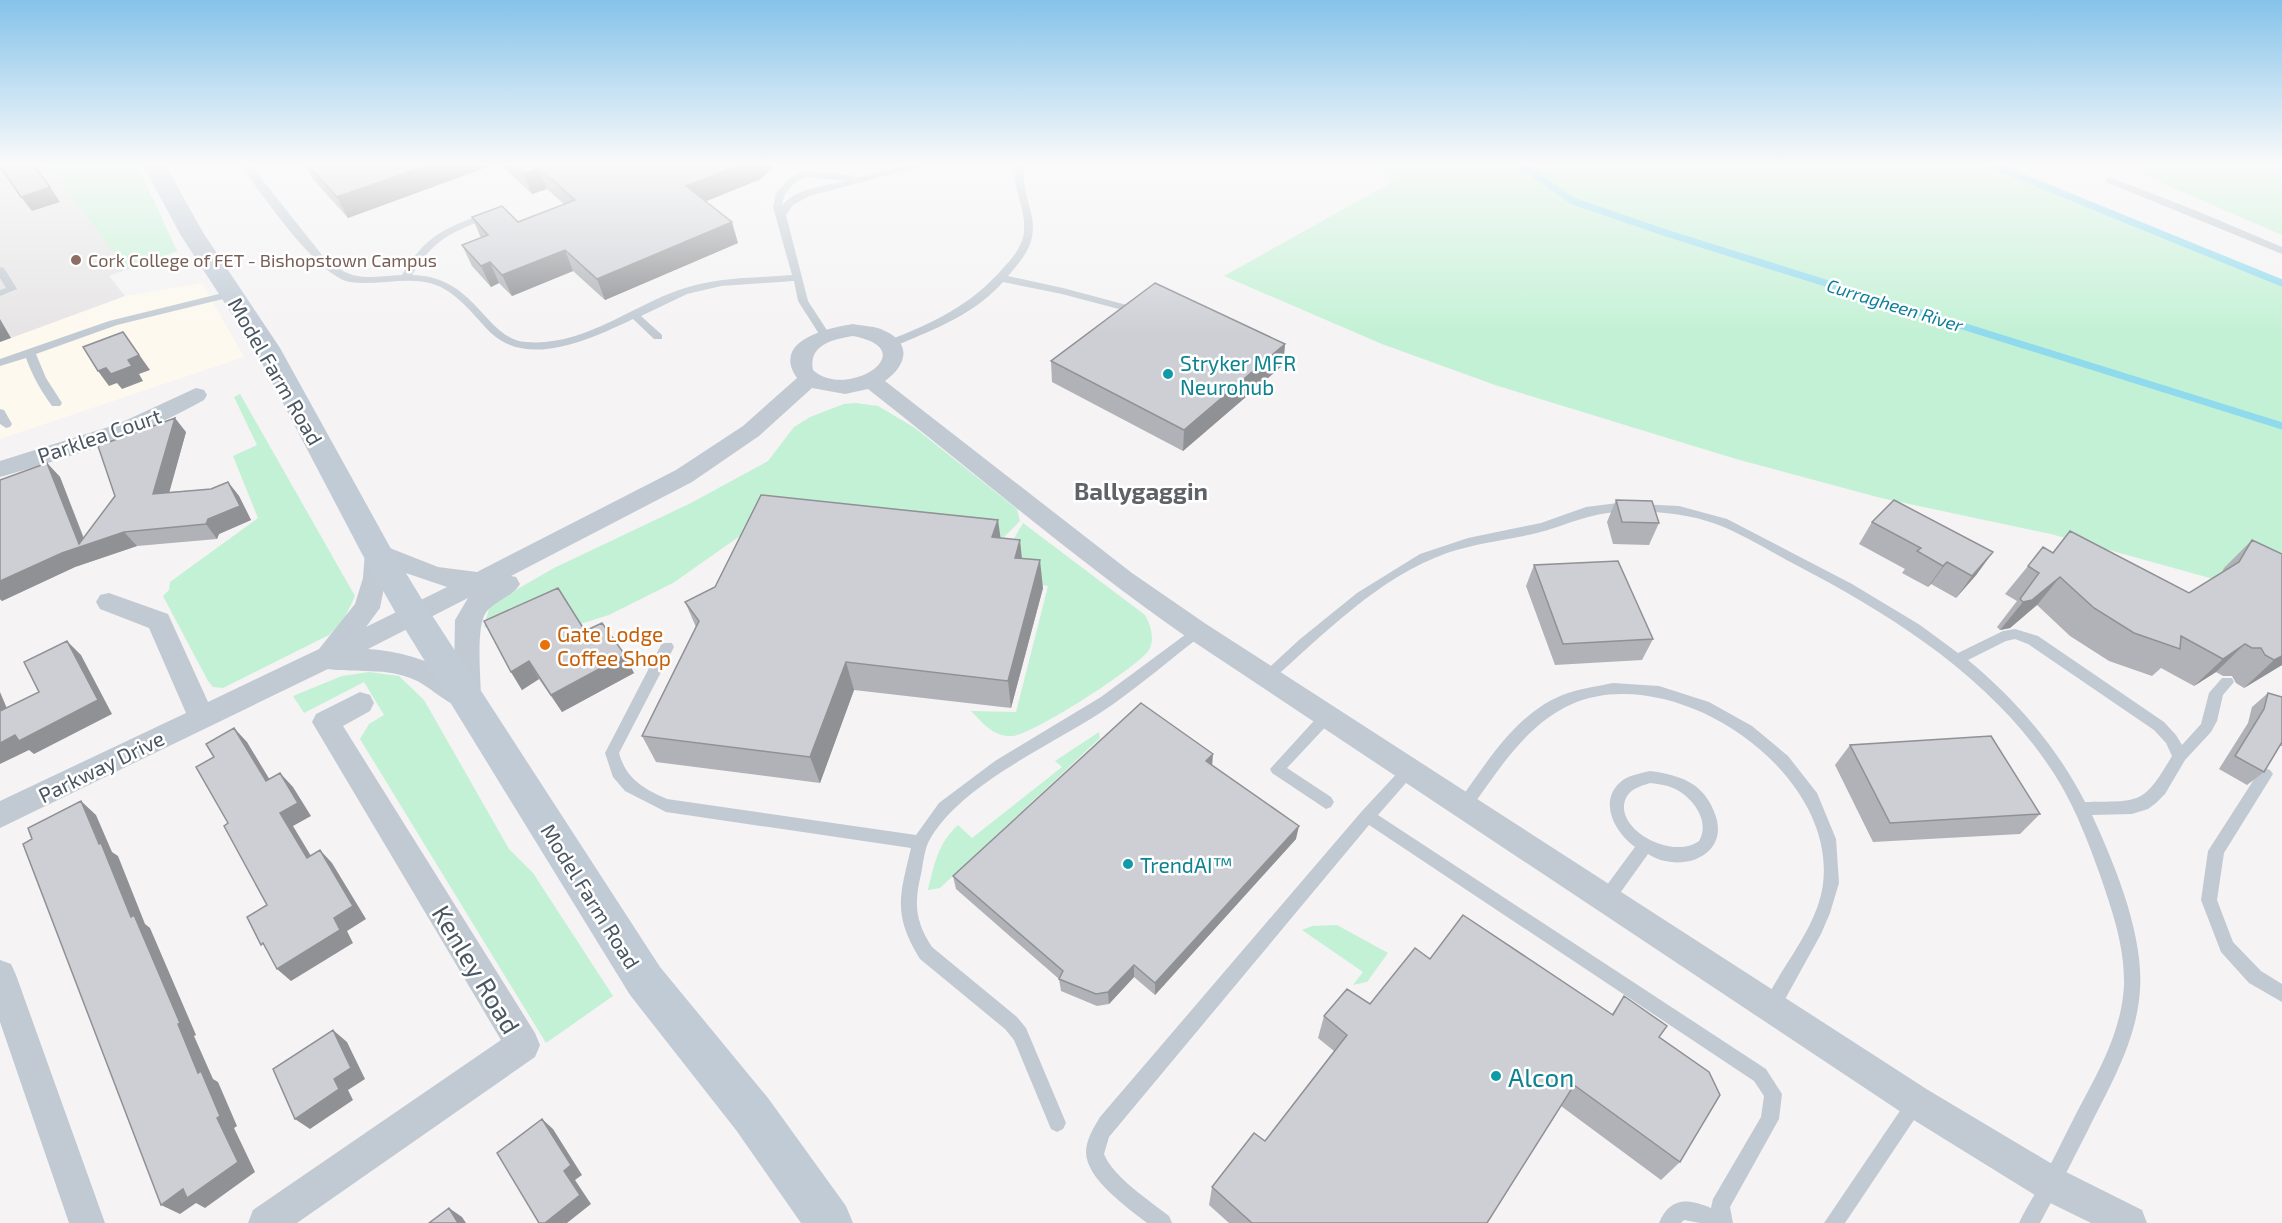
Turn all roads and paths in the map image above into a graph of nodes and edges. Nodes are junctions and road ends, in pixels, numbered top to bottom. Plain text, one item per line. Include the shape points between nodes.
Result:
1 (184, 220) edge
2 (290, 220) edge
3 (476, 220) edge
4 (782, 220) edge
5 (1027, 220) edge
6 (2211, 220) edge
7 (2282, 250) edge
8 (0, 270) edge
9 (798, 278) junction
10 (1001, 278) junction
11 (405, 279) junction
12 (0, 293) edge
13 (231, 294) junction
14 (1134, 310) edge
15 (633, 314) junction
16 (825, 335) junction
17 (658, 337) dead end
18 (891, 343) junction
19 (30, 351) junction
20 (0, 363) edge
21 (809, 379) junction
22 (872, 381) junction
23 (196, 395) dead end
24 (56, 403) dead end
25 (0, 412) edge
26 (6, 424) dead end
27 (0, 469) edge
28 (599, 521) junction
29 (377, 552) junction
30 (482, 581) junction
31 (109, 602) dead end
32 (414, 615) junction
33 (1197, 631) junction
34 (667, 647) dead end
35 (1958, 659) junction
36 (321, 660) junction
37 (1266, 677) junction
38 (2227, 682) edge
39 (467, 699) junction
40 (360, 703) dead end
41 (1326, 717) junction
42 (202, 718) junction
43 (2180, 756) junction
44 (1408, 771) junction
45 (2265, 774) edge
46 (1326, 802) dead end
47 (1464, 806) junction
48 (2080, 809) junction
49 (0, 815) edge
50 (1367, 816) junction
51 (920, 842) junction
52 (1644, 847) junction
53 (1607, 898) junction
54 (0, 975) edge
55 (2282, 994) edge
56 (1772, 1006) junction
57 (1916, 1102) junction
58 (1057, 1123) dead end
59 (2050, 1184) junction
60 (87, 1223) edge
61 (266, 1223) edge
62 (829, 1223) edge
63 (1162, 1223) edge
64 (1669, 1223) edge
65 (1723, 1223) edge
66 (1834, 1223) edge
67 (2029, 1223) edge
68 (2129, 1223) edge

1 - 13 main road, Model Farm Road
2 - 11 lane via 329,268 342,277
3 - 11 lane via 432,240 420,252
4 - 9 lane
5 - 10 lane via 1029,231 1019,256
6 - 7 lane
8 - 12 lane via 12,289
9 - 15 lane via 701,286
9 - 16 lane via 803,301
10 - 14 lane
10 - 18 lane via 981,299 950,320
11 - 15 lane via 436,281 451,289 505,339 518,346 562,344
13 - 19 lane via 113,323
13 - 29 main road, Model Farm Road via 267,348
15 - 17 lane
16 - 18 street via 867,331
16 - 21 street via 804,351 802,370
18 - 22 street via 895,357 891,366
19 - 20 lane
19 - 24 lane via 45,389
21 - 22 street via 838,387
21 - 28 street, Parkway Drive via 719,454
22 - 33 street via 1123,580
23 - 27 street, Parklea Court via 151,418
25 - 26 lane
28 - 30 street, Parkway Drive
28 - 39 street via 588,539 482,598 473,608 468,620
29 - 30 street via 434,577
29 - 32 main road, Model Farm Road
29 - 36 street via 367,608
30 - 32 street, Parkway Drive
31 - 42 street via 159,621
32 - 36 street, Parkway Drive
32 - 39 main road, Model Farm Road
33 - 37 street
33 - 51 lane via 1106,700 1000,765 944,808
34 - 51 lane via 612,753 615,770 626,783 666,805
35 - 37 lane via 1879,605 1722,522 1665,509 1613,508 1579,511 1545,526 1485,538 1426,556 1361,596
35 - 43 lane via 2003,636 2015,634 2033,640 2159,726
35 - 48 lane via 2019,718 2059,768
36 - 39 street, Parkway Drive via 357,657 389,662 424,672
36 - 42 street, Parkway Drive
37 - 41 street
38 - 43 lane via 2213,696 2206,728
39 - 62 main road, Model Farm Road via 651,990 752,1113
40 - 61 street, Kenley Road via 326,722 523,1045
41 - 44 street
41 - 46 lane via 1277,769
42 - 49 street, Parkway Drive
43 - 48 lane via 2152,800 2139,807
44 - 47 street
44 - 50 lane
45 - 55 lane via 2216,850 2209,900 2227,947 2255,977
47 - 53 street
47 - 56 lane via 1530,721 1573,698 1600,690 1642,688 1672,695 1727,717 1793,770 1831,845 1831,884 1820,917
48 - 59 lane via 2119,906 2132,989 2109,1069
50 - 63 lane via 1106,1123 1094,1155 1102,1171
50 - 65 lane via 1760,1075 1773,1094 1770,1119 1720,1206
51 - 58 lane via 907,898 917,939 926,953 1020,1034
52 - 52 lane via 1659,854 1689,855 1709,840 1710,816 1692,792 1665,779 1650,777 1628,784 1620,792 1617,815 1631,837
52 - 53 lane
53 - 56 street
54 - 60 street
56 - 57 street
57 - 59 street
57 - 66 lane
59 - 67 lane
59 - 68 street
64 - 65 lane via 1678,1211 1687,1210

